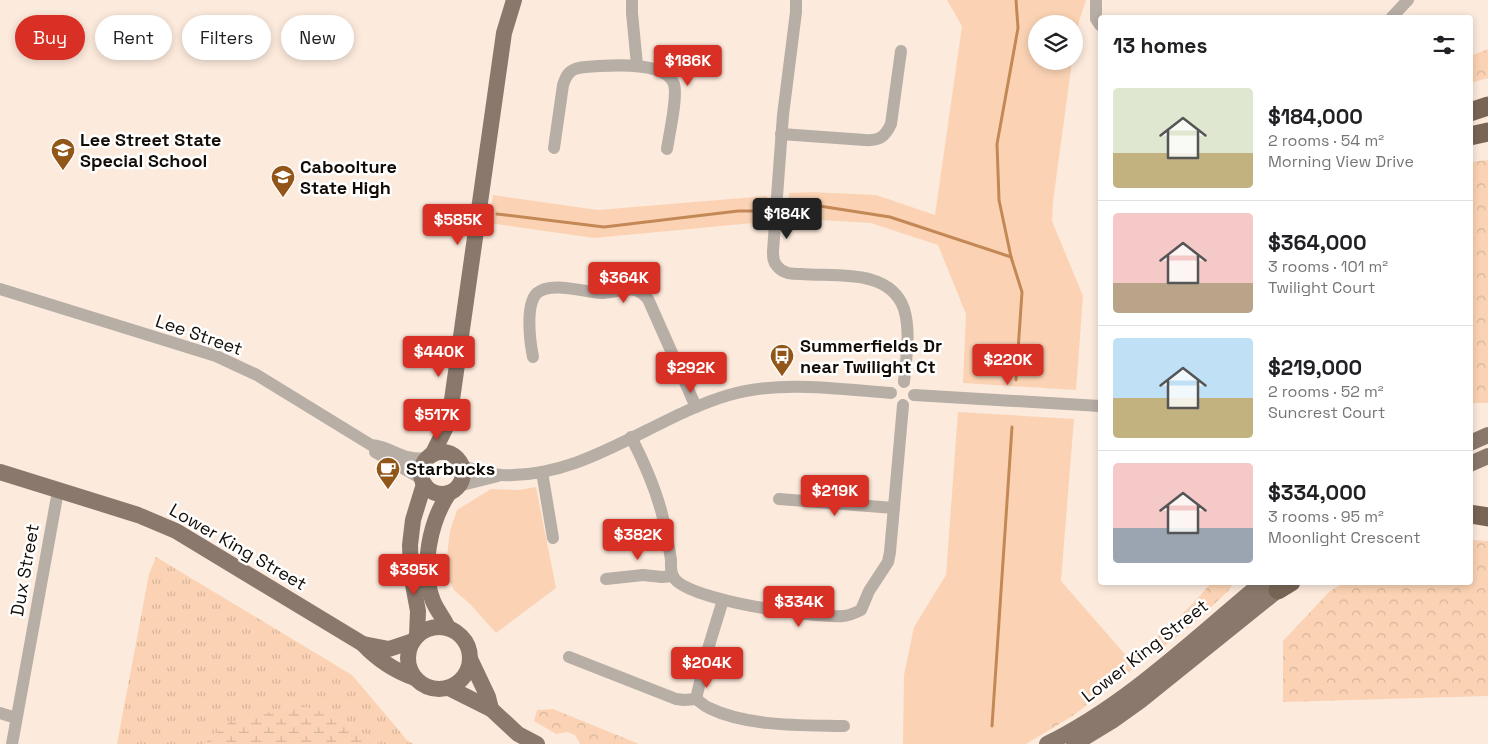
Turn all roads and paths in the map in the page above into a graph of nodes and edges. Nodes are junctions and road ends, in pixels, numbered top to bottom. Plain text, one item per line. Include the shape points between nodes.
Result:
1 (513, 0) edge
2 (632, 0) edge
3 (796, 0) edge
4 (1096, 0) edge
5 (1408, 0) edge
6 (1393, 15) edge
7 (1098, 22) edge
8 (901, 51) dead end
9 (637, 65) junction
10 (1488, 106) edge
11 (1473, 111) edge
12 (1488, 132) edge
13 (781, 134) junction
14 (1473, 135) edge
15 (554, 148) dead end
16 (667, 149) dead end
17 (1, 293) edge
18 (533, 356) dead end
19 (904, 382) junction
20 (891, 393) junction
21 (914, 395) junction
22 (903, 405) junction
23 (696, 406) junction
24 (1098, 406) edge
25 (449, 421) junction
26 (1488, 435) edge
27 (631, 437) junction
28 (1473, 442) edge
29 (371, 445) junction
30 (430, 456) junction
31 (1488, 456) edge
32 (458, 461) junction
33 (1473, 463) edge
34 (0, 472) edge
35 (542, 472) junction
36 (500, 475) junction
37 (423, 482) junction
38 (453, 490) junction
39 (58, 491) junction
40 (779, 499) dead end
41 (894, 508) junction
42 (1473, 514) edge
43 (1488, 516) edge
44 (553, 538) dead end
45 (673, 576) junction
46 (606, 579) dead end
47 (1278, 585) edge
48 (1278, 585) edge
49 (723, 600) junction
50 (448, 628) junction
51 (415, 639) junction
52 (363, 644) junction
53 (569, 657) dead end
54 (471, 661) junction
55 (415, 678) junction
56 (449, 688) junction
57 (696, 699) junction
58 (491, 709) junction
59 (0, 713) edge
60 (16, 718) junction
61 (844, 726) dead end
62 (1052, 742) edge
63 (1077, 743) edge
64 (12, 744) edge
65 (537, 744) edge

1 - 25 main road via 504,33
2 - 9 street
3 - 13 street
4 - 7 street
5 - 6 street
8 - 13 street via 891,124 881,138 874,141
9 - 15 street via 585,67 568,73 563,85
9 - 16 street via 660,72 673,83
10 - 11 highway
12 - 14 highway
13 - 19 street via 773,261 789,273 867,278 889,288 898,297 907,320
17 - 29 street, Lee Street via 216,356 257,375
18 - 23 street via 529,323 533,301 541,291 556,288 600,293 636,290 648,299
19 - 20 street via 894,386
19 - 21 street via 913,388
20 - 22 street via 896,403
20 - 23 street via 769,388 731,394
21 - 22 street via 909,404
21 - 24 street
22 - 41 street
23 - 27 street
25 - 30 main road
25 - 32 main road
26 - 28 main road
27 - 35 street via 571,464
27 - 45 street via 656,491
29 - 30 street, Lee Street via 413,459
29 - 37 street, Lee Street via 376,452
30 - 32 main road via 446,453
30 - 37 main road via 421,468
31 - 33 main road
32 - 36 street
32 - 38 main road via 463,476
34 - 39 main road, Lower King Street
35 - 36 street
35 - 44 street
36 - 38 street
37 - 38 main road via 438,494
37 - 51 main road via 410,545 418,611
38 - 50 main road via 437,513 428,554 427,579 433,601
39 - 52 main road, Lower King Street via 138,515 176,531
39 - 60 street, Dux Street
40 - 41 street
41 - 49 street via 888,562 861,610 844,616 807,615
42 - 43 highway
45 - 46 street
45 - 49 street via 682,585
47 - 62 main road, Lower King Street via 1101,712
48 - 63 main road, Lower King Street via 1140,701
49 - 57 street
50 - 51 main road via 432,628
50 - 54 main road via 462,637
51 - 52 main road via 389,649
51 - 55 main road via 408,656
52 - 55 main road via 373,655
53 - 57 street via 676,699
54 - 56 main road via 464,678
54 - 58 main road
55 - 56 main road via 430,688
56 - 58 main road
57 - 61 street via 712,710 762,722
58 - 65 main road via 518,734
59 - 60 street
60 - 64 street, Dux Street
62 - 63 street

